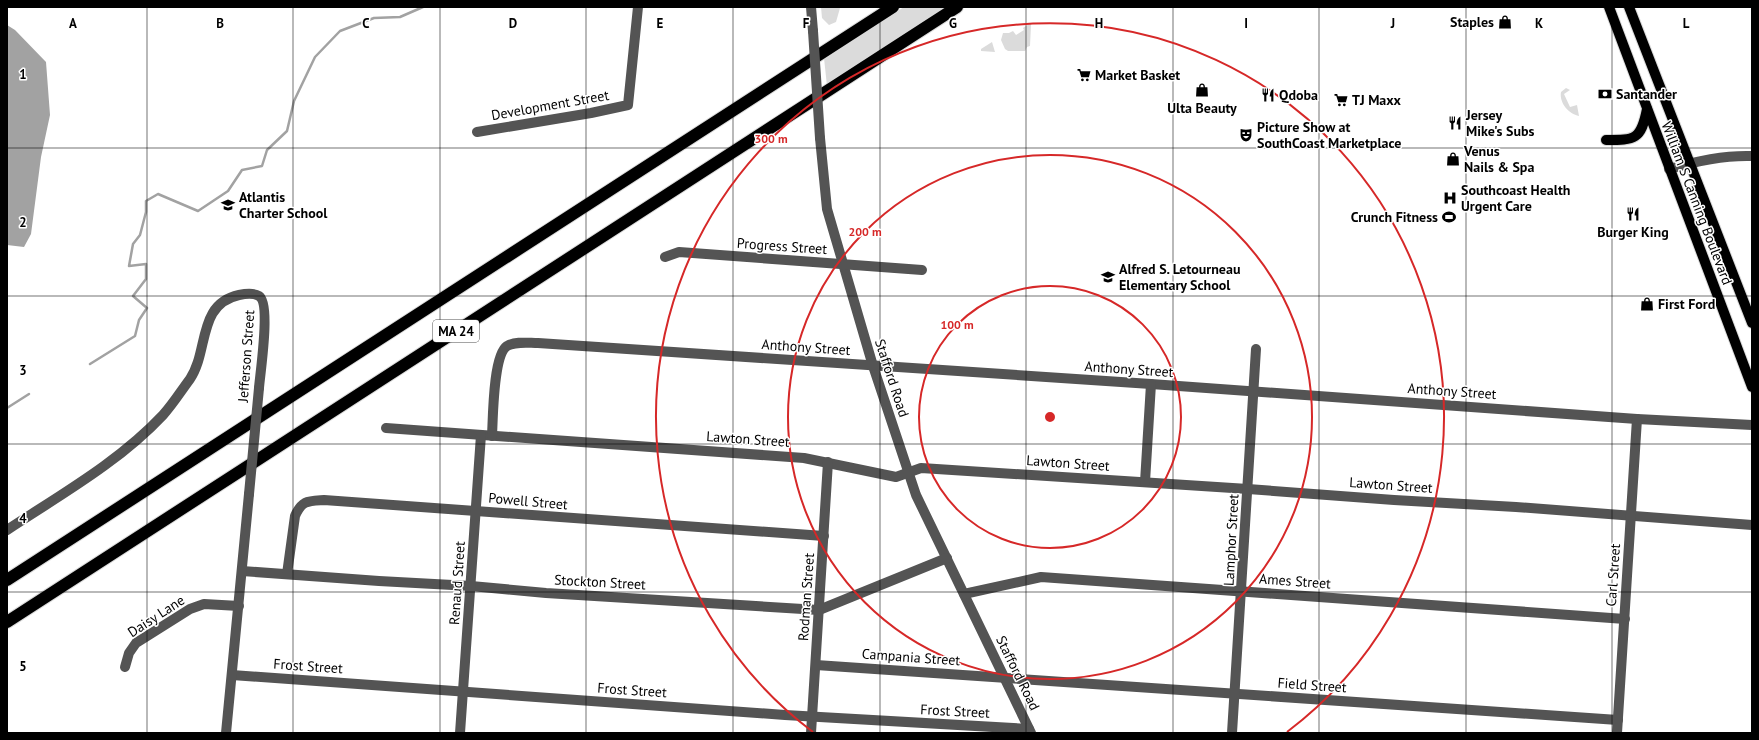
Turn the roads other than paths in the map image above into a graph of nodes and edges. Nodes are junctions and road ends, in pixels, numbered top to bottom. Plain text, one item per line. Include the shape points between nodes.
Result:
1 (638, 7) edge
2 (811, 7) edge
3 (893, 7) edge
4 (956, 7) edge
5 (1609, 7) edge
6 (1629, 7) edge
7 (1647, 109) junction
8 (477, 132) dead end
9 (1606, 140) dead end
10 (1752, 156) edge
11 (1690, 162) junction
12 (1669, 169) junction
13 (665, 257) dead end
14 (843, 264) junction
15 (922, 270) dead end
16 (1752, 323) edge
17 (1256, 349) dead end
18 (872, 366) junction
19 (1151, 384) junction
20 (1752, 387) edge
21 (1254, 392) junction
22 (1637, 419) junction
23 (1752, 425) edge
24 (386, 428) dead end
25 (481, 436) junction
26 (492, 436) junction
27 (828, 462) junction
28 (908, 473) junction
29 (1145, 482) junction
30 (1248, 488) junction
31 (476, 510) junction
32 (1631, 515) junction
33 (1752, 525) edge
34 (7, 530) edge
35 (824, 536) junction
36 (947, 558) junction
37 (242, 571) junction
38 (288, 574) junction
39 (7, 580) edge
40 (471, 586) junction
41 (1242, 592) junction
42 (964, 594) junction
43 (239, 606) junction
44 (819, 610) junction
45 (1624, 619) junction
46 (7, 622) edge
47 (816, 665) junction
48 (125, 667) dead end
49 (232, 675) junction
50 (1004, 677) junction
51 (463, 691) junction
52 (1236, 693) junction
53 (812, 717) junction
54 (1618, 720) junction
55 (1030, 731) edge
56 (226, 733) edge
57 (460, 733) edge
58 (811, 733) edge
59 (1232, 733) edge
60 (1617, 733) edge

1 - 8 street, Development Street via 628,105
2 - 14 street, Stafford Road, bridge via 827,210
3 - 39 highway, MA 24
4 - 46 highway, MA 24
5 - 7 main road, William S Canning Boulevard
6 - 11 main road, William S Canning Boulevard
7 - 9 main road via 1642,129 1637,135 1625,140
7 - 12 main road, William S Canning Boulevard
10 - 11 street
11 - 12 street
11 - 16 main road, William S Canning Boulevard
12 - 20 main road, William S Canning Boulevard
13 - 14 street, Progress Street via 679,252
14 - 15 street, Progress Street
14 - 18 street, Stafford Road
17 - 21 street, Lamphor Street
18 - 19 street, Anthony Street
18 - 26 street, Anthony Street via 514,343 502,351 497,365
18 - 28 street, Stafford Road
19 - 21 street, Anthony Street
19 - 29 street
21 - 22 street, Anthony Street
21 - 30 street, Lamphor Street
22 - 23 street, Anthony Street
22 - 32 street, Carl Street
24 - 25 street, Lawton Street
25 - 26 street, Lawton Street
25 - 31 street, Renaud Street
26 - 27 street, Lawton Street via 653,446
27 - 28 street, Lawton Street via 896,477
27 - 35 street, Rodman Street
28 - 29 street, Lawton Street via 921,468
28 - 36 street, Stafford Road
29 - 30 street, Lawton Street
30 - 32 street, Lawton Street
30 - 41 street, Lamphor Street
31 - 35 street, Powell Street
31 - 38 street, Powell Street via 324,500 304,503 295,516
31 - 40 street, Renaud Street
32 - 33 street, Lawton Street
32 - 45 street, Carl Street
34 - 37 street, Jefferson Street, bridge via 112,460 162,416 192,375 215,308 231,297 243,294 259,296 263,300 265,317
35 - 44 street, Rodman Street
36 - 42 street, Stafford Road
36 - 44 street, Stockton Street
37 - 38 street, Stockton Street
37 - 43 street, Jefferson Street
38 - 40 street, Stockton Street
40 - 44 street, Stockton Street
40 - 51 street, Renaud Street
41 - 42 street, Ames Street via 1041,577
41 - 45 street, Ames Street
41 - 52 street, Lamphor Street
42 - 50 street, Stafford Road
43 - 48 street, Daisy Lane via 204,604 190,609 136,643 129,652
43 - 49 street, Jefferson Street
44 - 47 street, Rodman Street
45 - 54 street, Carl Street
47 - 50 street, Campania Street
47 - 53 street, Rodman Street
49 - 51 street, Frost Street
49 - 56 street, Jefferson Street
50 - 52 street, Field Street
50 - 55 street, Stafford Road
51 - 53 street, Frost Street
51 - 57 street, Renaud Street
52 - 54 street, Field Street
52 - 59 street, Lamphor Street
53 - 55 street, Frost Street
53 - 58 street, Rodman Street
54 - 60 street, Carl Street

